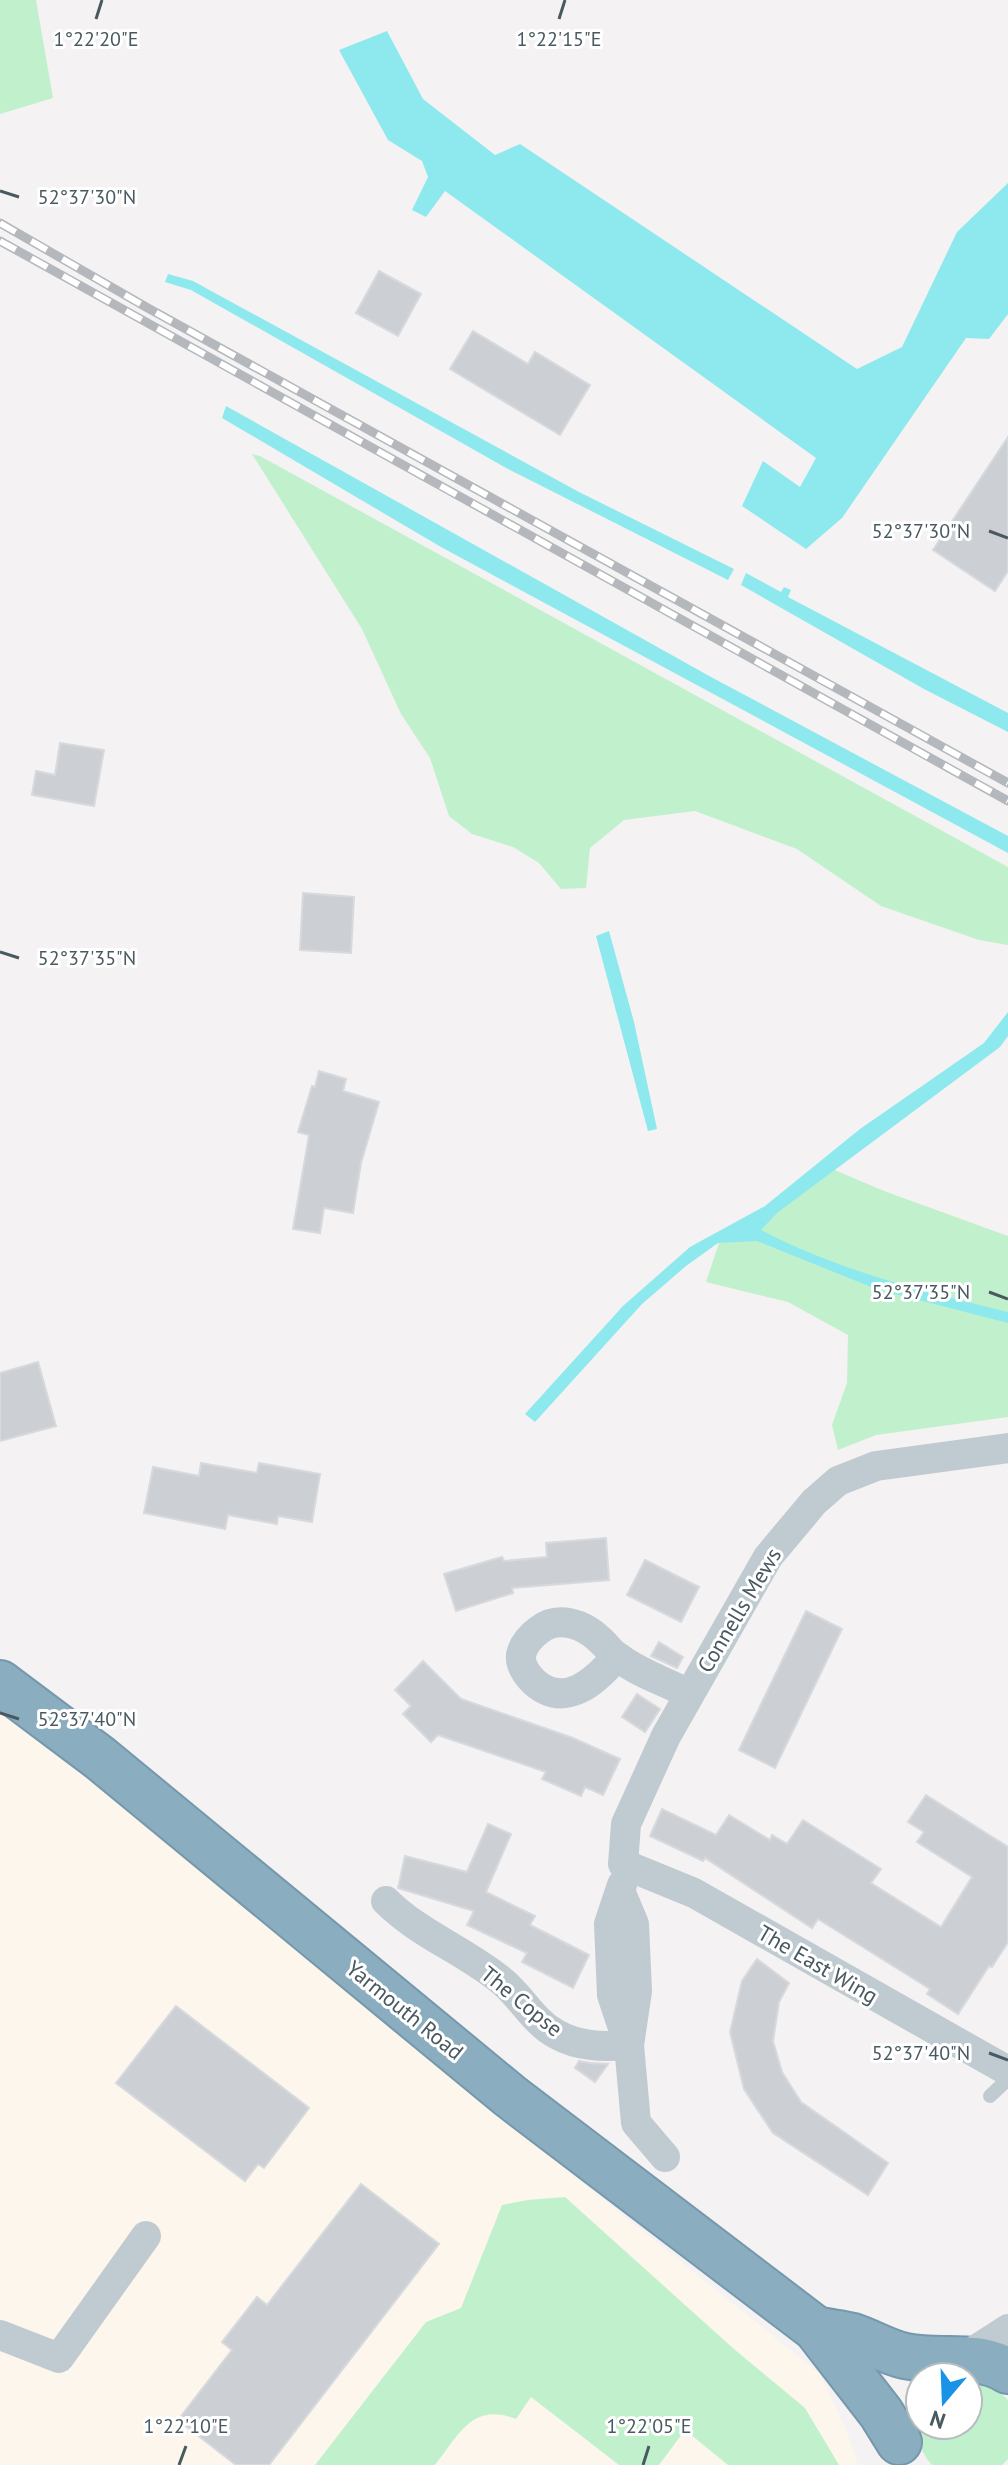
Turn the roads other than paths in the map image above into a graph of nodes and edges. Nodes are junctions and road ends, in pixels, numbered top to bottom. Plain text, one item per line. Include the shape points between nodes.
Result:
1 (1008, 1448) edge
2 (616, 1657) dead end
3 (0, 1683) edge
4 (689, 1694) junction
5 (622, 1878) junction
6 (386, 1901) dead end
7 (629, 2045) junction
8 (1008, 2071) edge
9 (1008, 2079) edge
10 (990, 2096) dead end
11 (665, 2157) dead end
12 (146, 2236) dead end
13 (816, 2329) junction
14 (1008, 2329) edge
15 (0, 2335) edge
16 (950, 2360) junction
17 (1008, 2371) edge
18 (903, 2457) edge

1 - 4 street, Connells Mews via 876,1466 838,1481 768,1557
2 - 4 street
3 - 13 highway, Yarmouth Road via 100,1758 510,2096
4 - 5 street, Connells Mews via 626,1824
5 - 7 street via 609,1924 612,1995
5 - 8 street, The East Wing via 694,1893
6 - 7 street, The Copse via 504,1983 557,2035 585,2046
7 - 11 street via 636,2123
9 - 10 lane
12 - 15 street via 59,2358
13 - 16 highway, Yarmouth Road via 854,2336 905,2356
13 - 18 highway, Yarmouth Road via 881,2413
14 - 16 street
16 - 17 highway, Yarmouth Road via 986,2360
16 - 18 highway, Yarmouth Road via 924,2370 905,2394 898,2416

